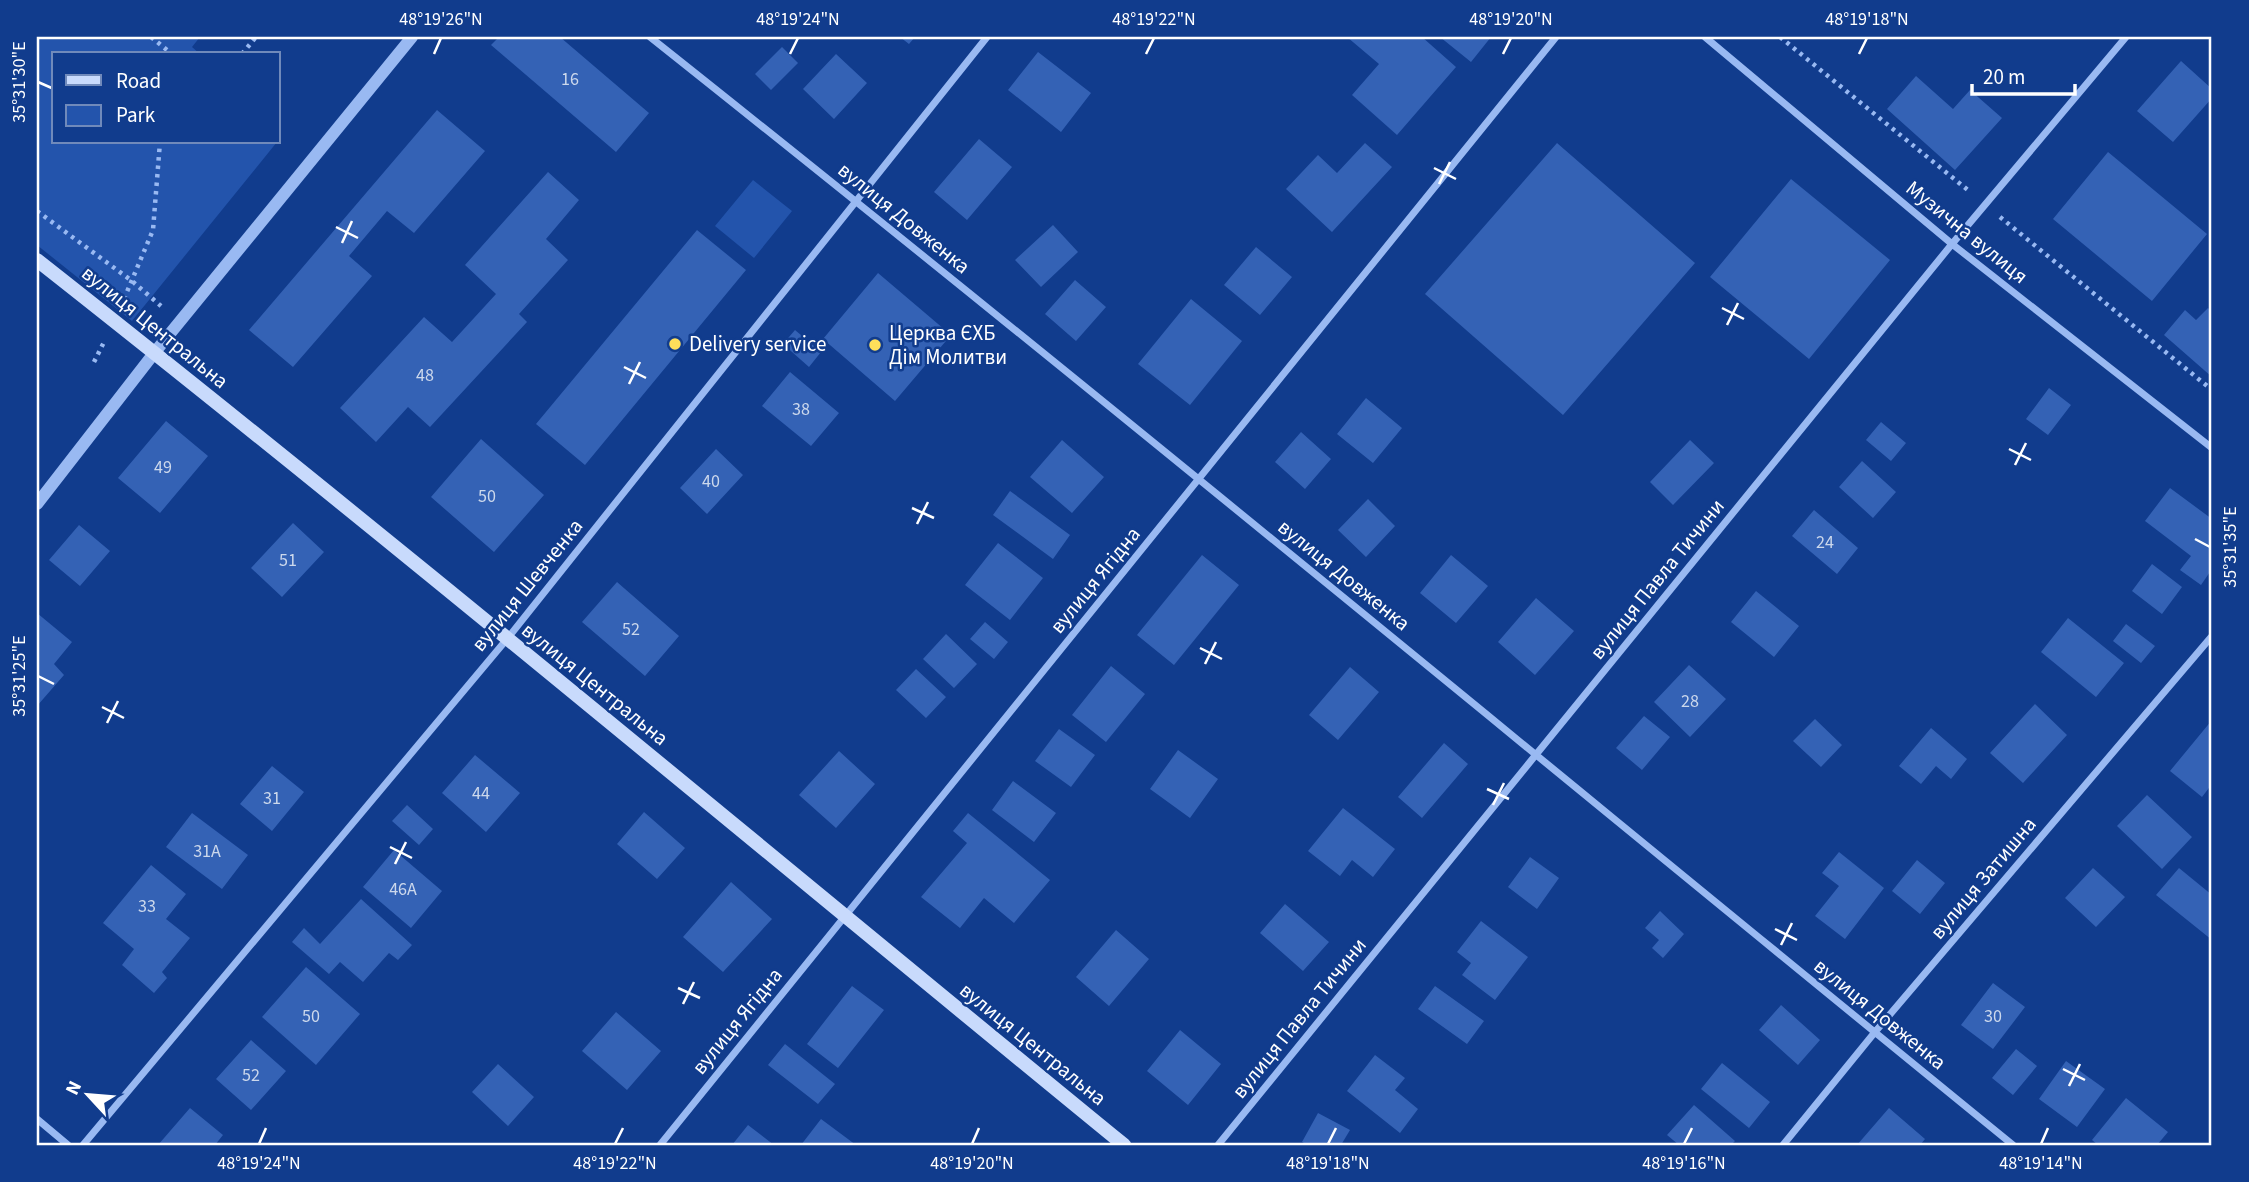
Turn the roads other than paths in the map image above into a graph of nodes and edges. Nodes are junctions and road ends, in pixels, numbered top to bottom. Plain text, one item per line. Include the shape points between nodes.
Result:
1 (412, 37) edge
2 (650, 37) edge
3 (987, 37) edge
4 (1556, 37) edge
5 (1705, 37) edge
6 (2126, 37) edge
7 (855, 200) junction
8 (1952, 244) junction
9 (37, 260) edge
10 (155, 352) junction
11 (2212, 448) edge
12 (1198, 480) junction
13 (37, 504) edge
14 (2212, 636) edge
15 (507, 639) junction
16 (1537, 754) junction
17 (844, 916) junction
18 (1875, 1032) junction
19 (37, 1119) edge
20 (68, 1145) edge
21 (83, 1145) edge
22 (660, 1145) edge
23 (1124, 1145) edge
24 (1218, 1145) edge
25 (1783, 1145) edge
26 (2012, 1145) edge

1 - 10 street
2 - 7 street, вулиця Довженка
3 - 7 street, вулиця Шевченка
4 - 12 street, вулиця Ягідна
5 - 8 street, Музична вулиця
6 - 8 street, вулиця Павла Тичини
7 - 12 street, вулиця Довженка
7 - 15 street, вулиця Шевченка
8 - 11 street, Музична вулиця
8 - 16 street, вулиця Павла Тичини
9 - 10 main road, вулиця Центральна
10 - 13 street
10 - 15 main road, вулиця Центральна
12 - 16 street, вулиця Довженка
12 - 17 street, вулиця Ягідна
14 - 18 street, вулиця Затишна
15 - 17 main road, вулиця Центральна
15 - 21 street, вулиця Шевченка
16 - 18 street, вулиця Довженка
16 - 24 street, вулиця Павла Тичини
17 - 22 street, вулиця Ягідна
17 - 23 main road, вулиця Центральна
18 - 25 street, вулиця Затишна
18 - 26 street, вулиця Довженка
19 - 20 street

